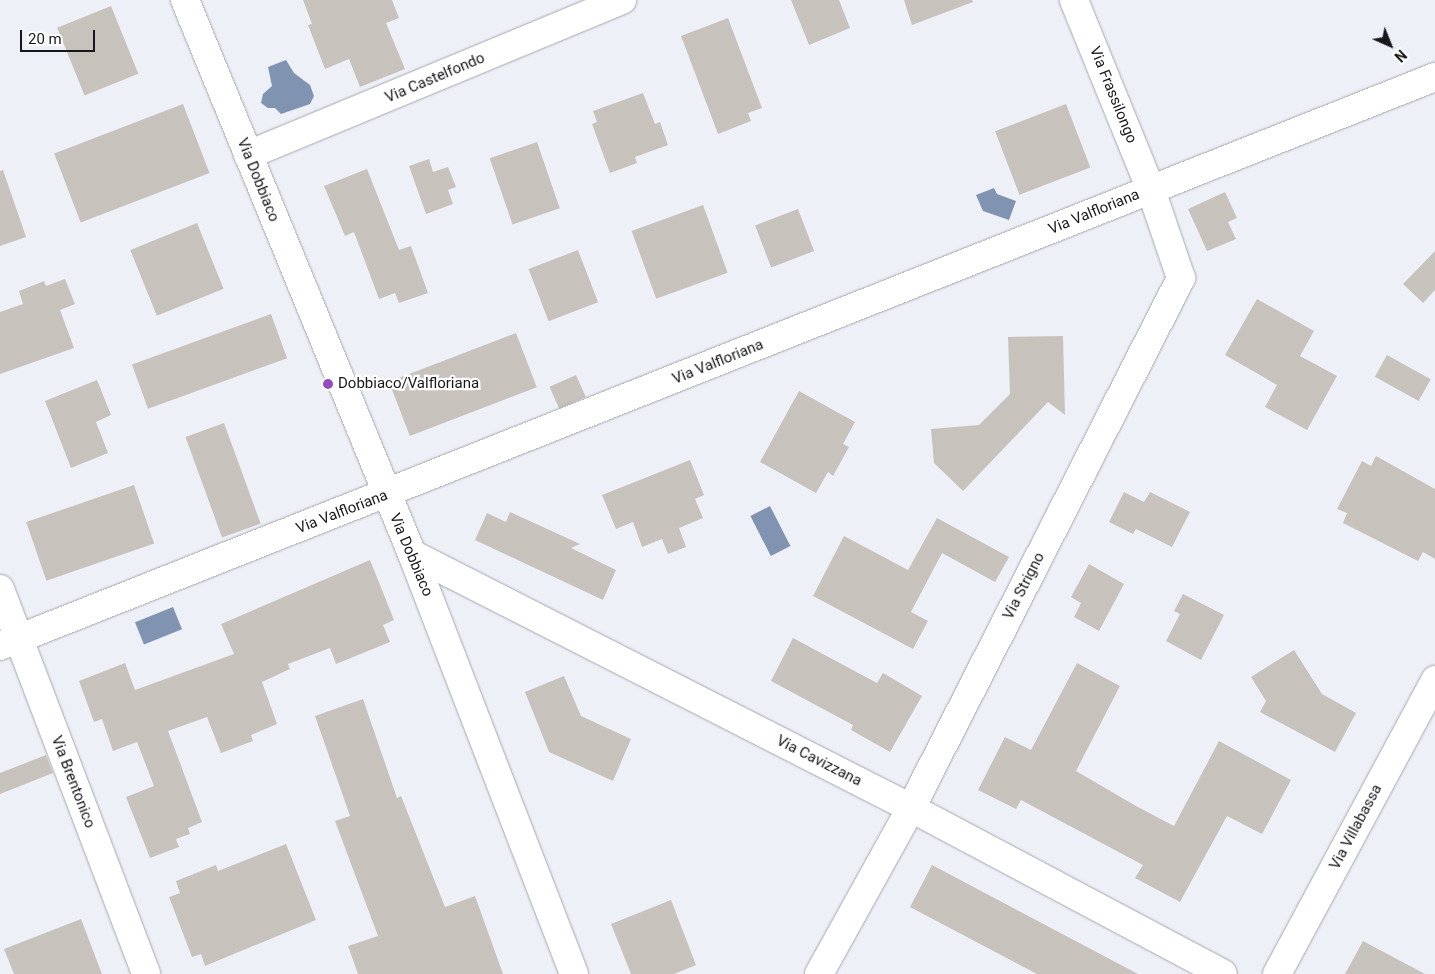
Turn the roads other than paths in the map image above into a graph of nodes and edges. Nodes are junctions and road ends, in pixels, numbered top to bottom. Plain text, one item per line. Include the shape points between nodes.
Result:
1 (185, 0) edge
2 (622, 0) edge
3 (1074, 0) edge
4 (1435, 77) edge
5 (248, 155) junction
6 (1151, 190) junction
7 (385, 495) junction
8 (412, 554) junction
9 (0, 589) edge
10 (9, 642) edge
11 (1435, 680) edge
12 (910, 808) junction
13 (146, 974) edge
14 (574, 974) edge
15 (819, 974) edge
16 (1223, 974) edge
17 (1277, 974) edge

1 - 5 street, Via Dobbiaco
2 - 5 street, Via Castelfondo
3 - 6 street, Via Frassilongo
4 - 6 street, Via Valfloriana
5 - 7 street, Via Dobbiaco
6 - 7 street, Via Valfloriana
6 - 12 street, Via Strigno via 1181,278
7 - 8 street, Via Dobbiaco
7 - 10 street, Via Valfloriana
8 - 12 street, Via Cavizzana
8 - 14 street, Via Dobbiaco
9 - 10 street, Via Brentonico
10 - 13 street, Via Brentonico
11 - 17 street, Via Villabassa
12 - 15 street, Via Strigno
12 - 16 street, Via Cavizzana

